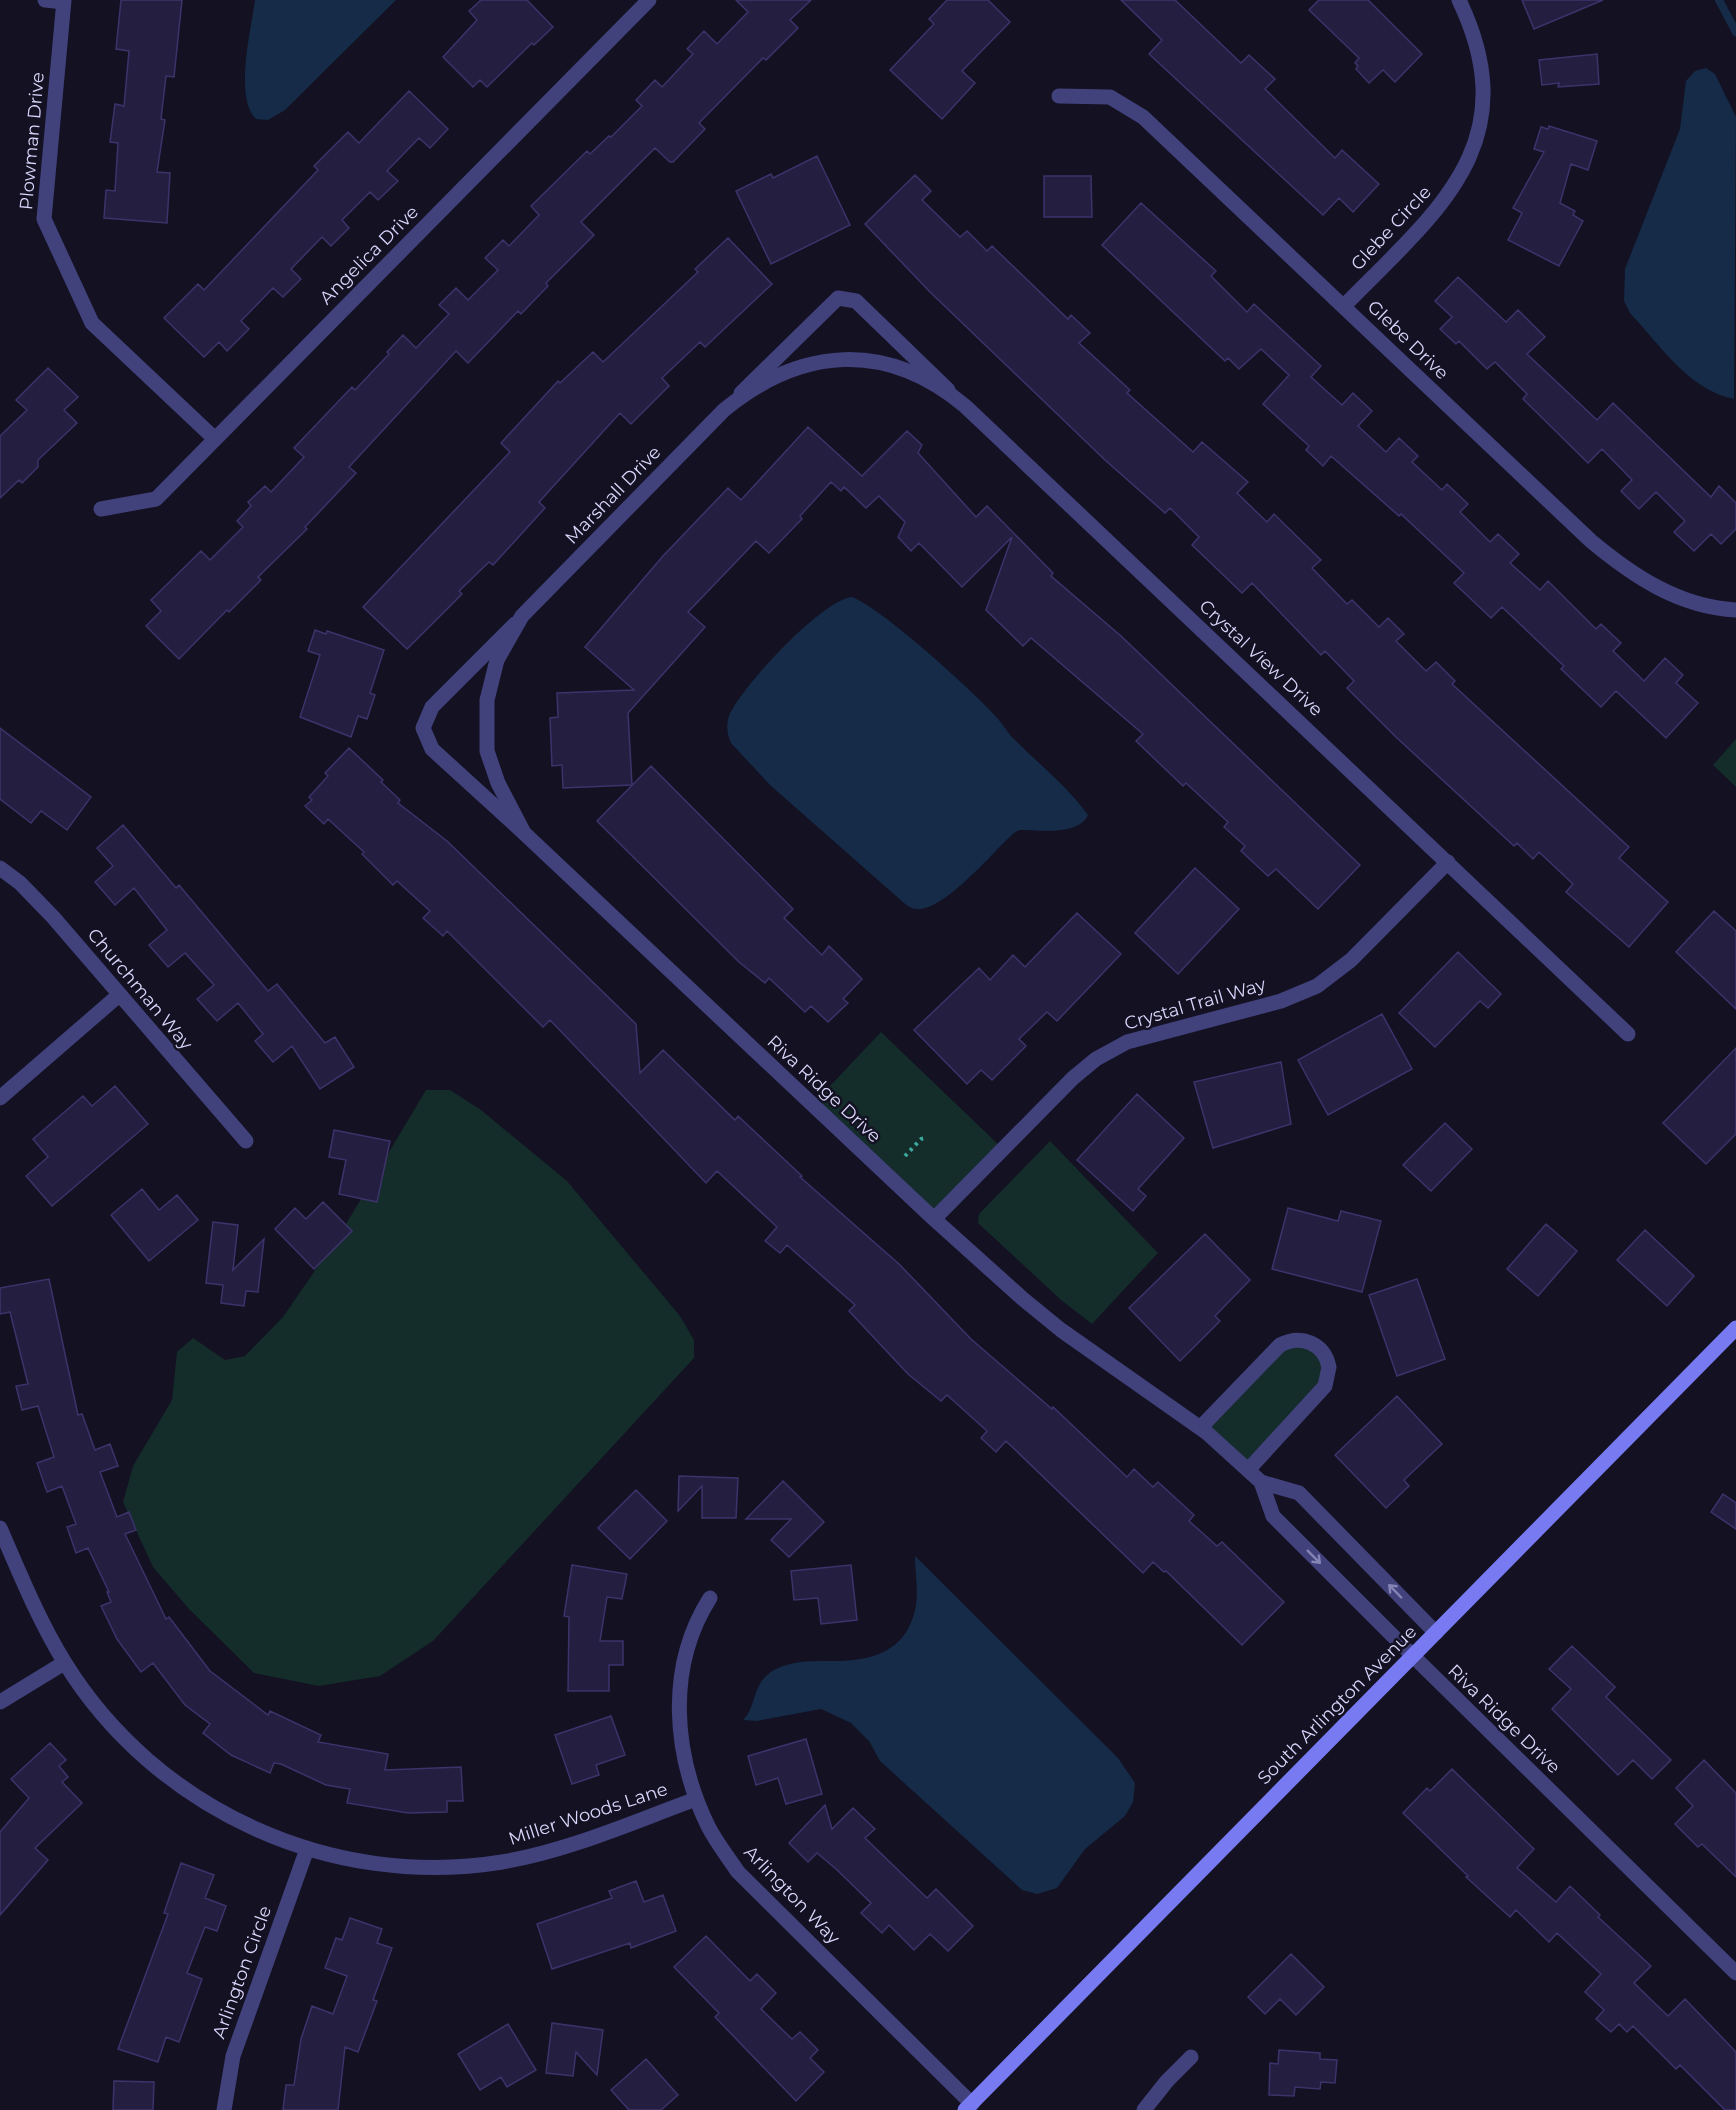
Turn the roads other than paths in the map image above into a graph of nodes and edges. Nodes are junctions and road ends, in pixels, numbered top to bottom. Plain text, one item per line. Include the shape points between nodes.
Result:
1 (45, 0) edge
2 (649, 0) edge
3 (1459, 0) edge
4 (64, 1) edge
5 (1059, 96) dead end
6 (1344, 306) junction
7 (840, 359) joint
8 (965, 406) junction
9 (724, 410) junction
10 (215, 439) junction
11 (101, 509) dead end
12 (1736, 610) edge
13 (522, 616) junction
14 (485, 726) joint
15 (524, 833) junction
16 (1448, 862) junction
17 (0, 868) edge
18 (119, 995) junction
19 (1628, 1035) dead end
20 (0, 1098) edge
21 (246, 1141) dead end
22 (934, 1219) junction
23 (1736, 1328) edge
24 (1200, 1428) junction
25 (1248, 1470) junction
26 (1261, 1482) junction
27 (0, 1528) edge
28 (710, 1598) dead end
29 (1436, 1633) junction
30 (1413, 1656) junction
31 (64, 1663) junction
32 (0, 1702) edge
33 (696, 1799) junction
34 (307, 1849) junction
35 (1736, 1972) edge
36 (1191, 2057) dead end
37 (969, 2107) edge
38 (224, 2110) edge
39 (1144, 2110) edge

1 - 4 street
2 - 10 street, Angelica Drive
3 - 6 street, Glebe Circle via 1482,65 1485,96 1479,132 1462,173 1444,202
4 - 10 street, Plowman Drive via 44,219 92,323
5 - 6 street, Glebe Drive via 1110,97 1143,117
6 - 12 street, Glebe Drive via 1619,564 1650,585 1684,599
7 - 8 street, Crystal View Drive via 887,364 909,371 950,393
7 - 9 street, Marshall Drive via 774,375 750,388
8 - 9 street via 856,301 838,298
8 - 16 street, Crystal View Drive
9 - 13 street, Marshall Drive
10 - 11 street, Angelica Drive via 156,499
13 - 14 street, Marshall Drive via 497,660
13 - 15 street via 432,707 423,728 432,749
14 - 15 street, Riva Ridge Drive via 491,767
15 - 22 street, Riva Ridge Drive
16 - 19 street, Crystal View Drive
16 - 22 street, Crystal Trail Way via 1351,960 1317,986 1281,1001 1151,1034 1096,1059
17 - 18 street, Churchman Way via 54,917
18 - 20 street
18 - 21 street, Churchman Way
22 - 24 street, Riva Ridge Drive via 1061,1330
23 - 29 main road, South Arlington Avenue
24 - 25 street, Riva Ridge Drive
24 - 25 street via 1280,1345 1305,1340 1316,1346 1328,1361 1329,1379 1317,1397
25 - 26 street, Riva Ridge Drive
29 -> 26 street, Riva Ridge Drive via 1299,1493
26 -> 30 street, Riva Ridge Drive via 1273,1516
27 - 31 street, Miller Woods Lane
28 - 33 street, Arlington Way via 684,1655 678,1698 682,1742
29 - 30 main road, South Arlington Avenue
30 - 35 street, Riva Ridge Drive
30 - 37 main road, South Arlington Avenue
31 - 32 street
31 - 34 street, Miller Woods Lane via 106,1719 156,1767 212,1808 273,1839
33 - 34 street, Miller Woods Lane via 561,1847 504,1862 410,1868 375,1865
33 - 37 street, Arlington Way via 709,1828 738,1872
34 - 38 street, Arlington Circle via 233,2056
36 - 39 street

